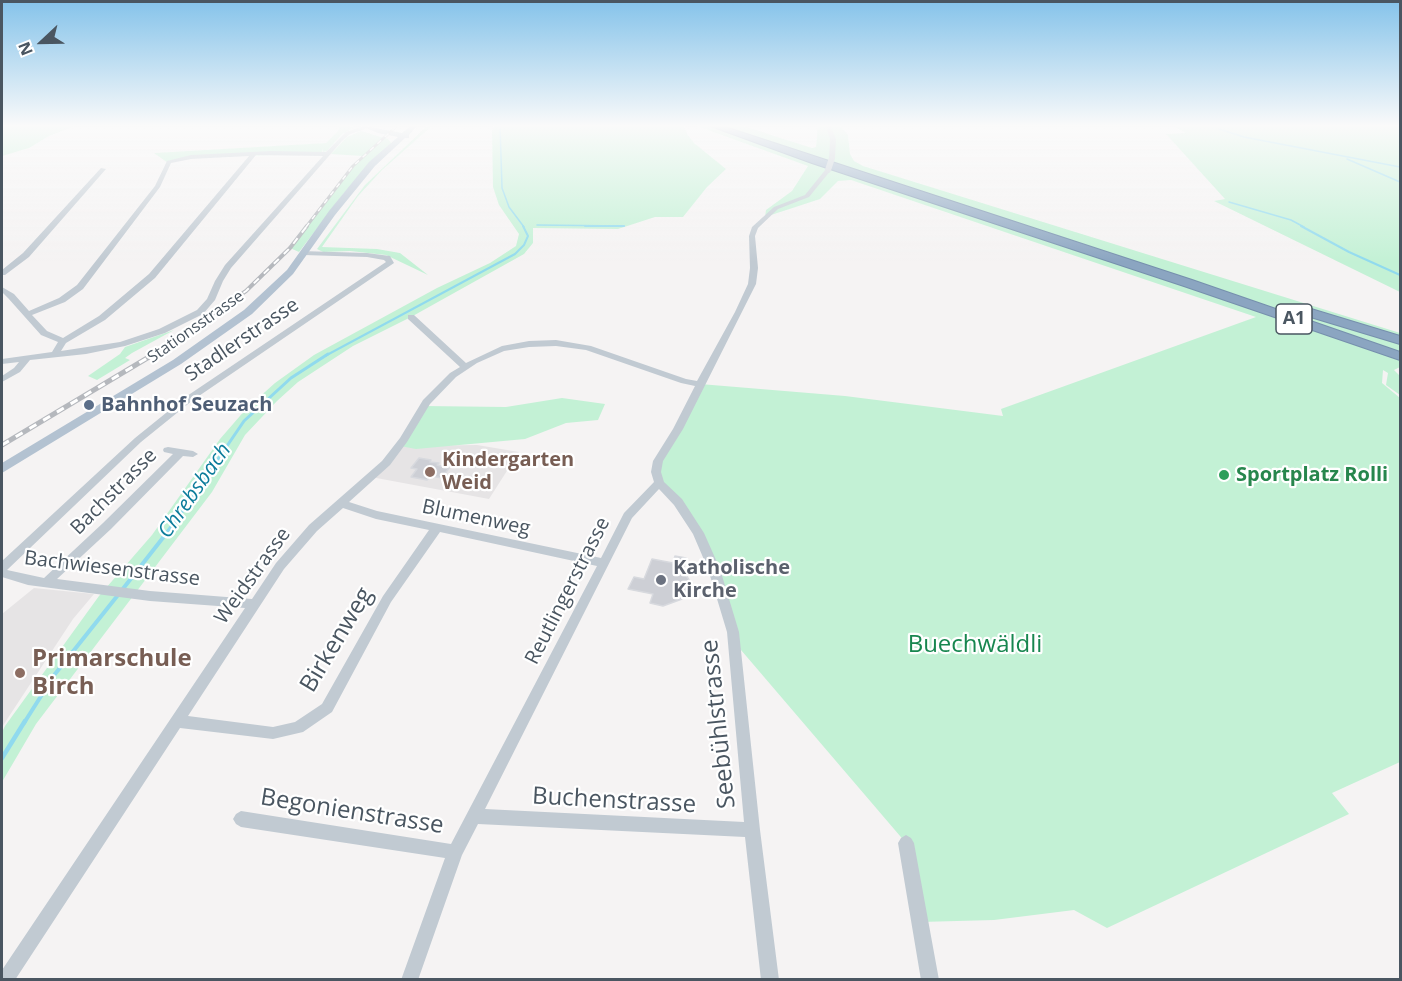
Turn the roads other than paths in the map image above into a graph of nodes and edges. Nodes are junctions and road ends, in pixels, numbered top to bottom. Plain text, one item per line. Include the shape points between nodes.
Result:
1 (101, 171) edge
2 (165, 171) edge
3 (240, 171) edge
4 (312, 171) edge
5 (368, 171) edge
6 (827, 171) edge
7 (844, 171) edge
8 (857, 171) edge
9 (304, 254) junction
10 (2, 273) edge
11 (1188, 283) junction
12 (1215, 286) junction
13 (2, 289) edge
14 (28, 314) junction
15 (411, 317) dead end
16 (1401, 340) edge
17 (63, 341) junction
18 (1401, 349) edge
19 (55, 355) junction
20 (1401, 356) edge
21 (27, 358) junction
22 (1383, 360) dead end
23 (2, 361) edge
24 (464, 366) junction
25 (2, 379) edge
26 (700, 384) junction
27 (168, 450) dead end
28 (181, 452) junction
29 (193, 454) dead end
30 (2, 469) edge
31 (659, 483) junction
32 (340, 503) junction
33 (437, 528) junction
34 (605, 563) junction
35 (2, 567) edge
36 (2, 573) edge
37 (47, 582) junction
38 (254, 604) junction
39 (177, 721) junction
40 (473, 816) junction
41 (241, 819) dead end
42 (752, 831) junction
43 (906, 843) dead end
44 (455, 852) junction
45 (5, 980) edge
46 (409, 980) edge
47 (770, 980) edge
48 (930, 980) edge

1 - 10 street via 26,255
2 - 14 street via 80,287 62,300
3 - 17 street via 148,281 98,321
4 - 19 street via 228,267 203,309 176,325 136,340
5 - 9 main road, Stationsstrasse
6 - 26 street, bridge via 807,196 777,208 755,227 752,284
7 - 11 highway, A1
8 - 12 highway, A1
9 - 30 main road, Stationsstrasse via 270,293 217,336
9 - 35 street, Stadlerstrasse via 362,254 384,257 390,263 190,398 138,440
11 - 20 highway, A1
11 - 22 highway, A1
12 - 16 highway, A1
12 - 18 highway, A1
13 - 14 street
14 - 17 street via 44,333
15 - 24 street
17 - 19 street
19 - 21 street
21 - 23 street
21 - 25 street
24 - 26 street, Weidstrasse via 507,348 563,343
24 - 32 street, Weidstrasse via 426,402 386,463
26 - 31 street via 658,461
27 - 28 street, Bachstrasse
28 - 29 street, Bachstrasse
28 - 37 street, Bachstrasse
31 - 34 street, Reutlingerstrasse via 628,516
31 - 42 street, Seebühlstrasse via 678,502 698,533 730,619
32 - 33 street, Blumenweg
32 - 38 street, Weidstrasse via 290,554
33 - 34 street, Blumenweg
33 - 39 street, Birkenweg via 387,599 327,708 298,728 273,732
34 - 40 street, Reutlingerstrasse
36 - 37 street, Bachwiesenstrasse
37 - 38 street, Bachwiesenstrasse
38 - 39 street, Weidstrasse
39 - 45 street, Weidstrasse
40 - 42 street, Buchenstrasse
40 - 44 street, Reutlingerstrasse
41 - 44 street, Begonienstrasse
42 - 47 street, Seebühlstrasse
43 - 48 street
44 - 46 street, Reutlingerstrasse

